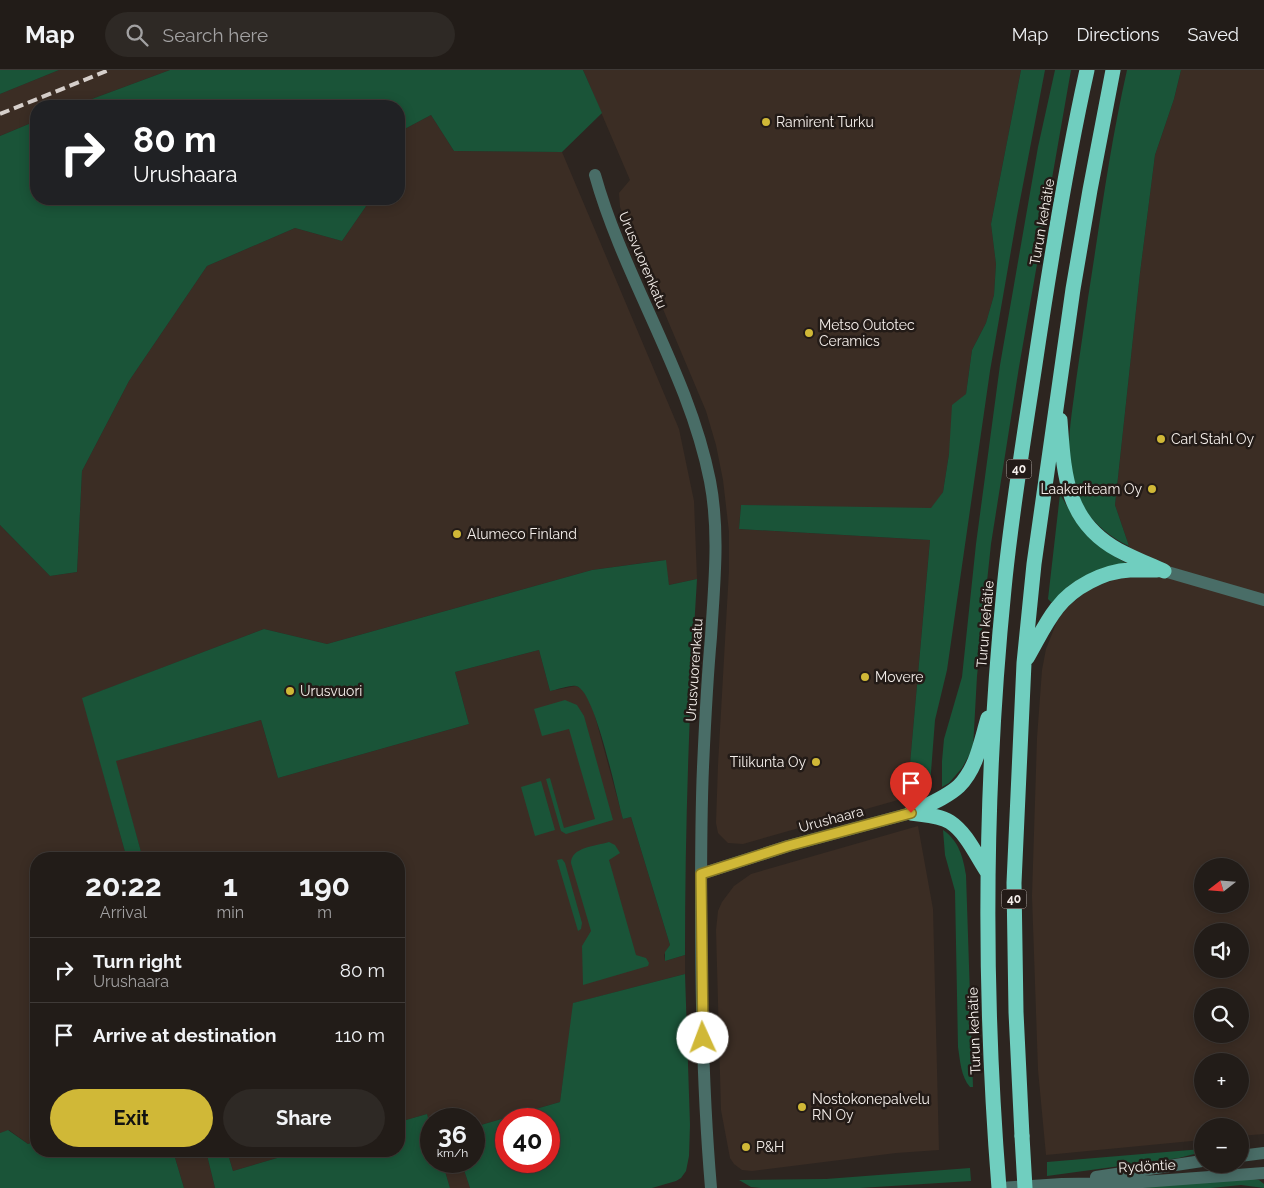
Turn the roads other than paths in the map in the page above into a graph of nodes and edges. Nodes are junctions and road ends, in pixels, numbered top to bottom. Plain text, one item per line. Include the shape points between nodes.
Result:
1 (1087, 70) edge
2 (1114, 70) edge
3 (595, 175) dead end
4 (1058, 387) junction
5 (1164, 571) junction
6 (1264, 600) edge
7 (1024, 663) junction
8 (995, 695) junction
9 (911, 813) junction
10 (988, 873) junction
11 (701, 874) junction
12 (1264, 1153) edge
13 (1249, 1155) edge
14 (1194, 1162) edge
15 (1264, 1173) edge
16 (1062, 1184) junction
17 (711, 1188) edge
18 (1000, 1188) edge
19 (1025, 1188) edge

1 - 8 highway, Turun kehätie / 40 via 1062,195 1021,454 1004,588
2 - 4 highway, 40 via 1090,190
3 - 11 street, Urusvuorenkatu via 605,209 687,403 710,480 716,549 703,770
4 - 5 highway via 1064,471 1076,509 1084,522 1103,540
4 - 7 highway, 40
5 - 6 street
5 - 7 highway via 1118,572 1076,589 1056,609
7 - 19 highway, 40, bridge via 1014,883 1016,1012
8 - 9 highway via 970,772 946,795
8 - 10 highway, Turun kehätie / 40
9 - 10 highway via 949,822 962,834
9 - 11 street, Urushaara via 788,846
10 - 18 highway, Turun kehätie / 40 via 989,1024 994,1137
11 - 17 street, Urusvuorenkatu via 702,1003
12 - 13 street
14 - 16 street, Rydöntie
15 - 16 street, Rydöntie
16 - 18 street, Rydöntie

